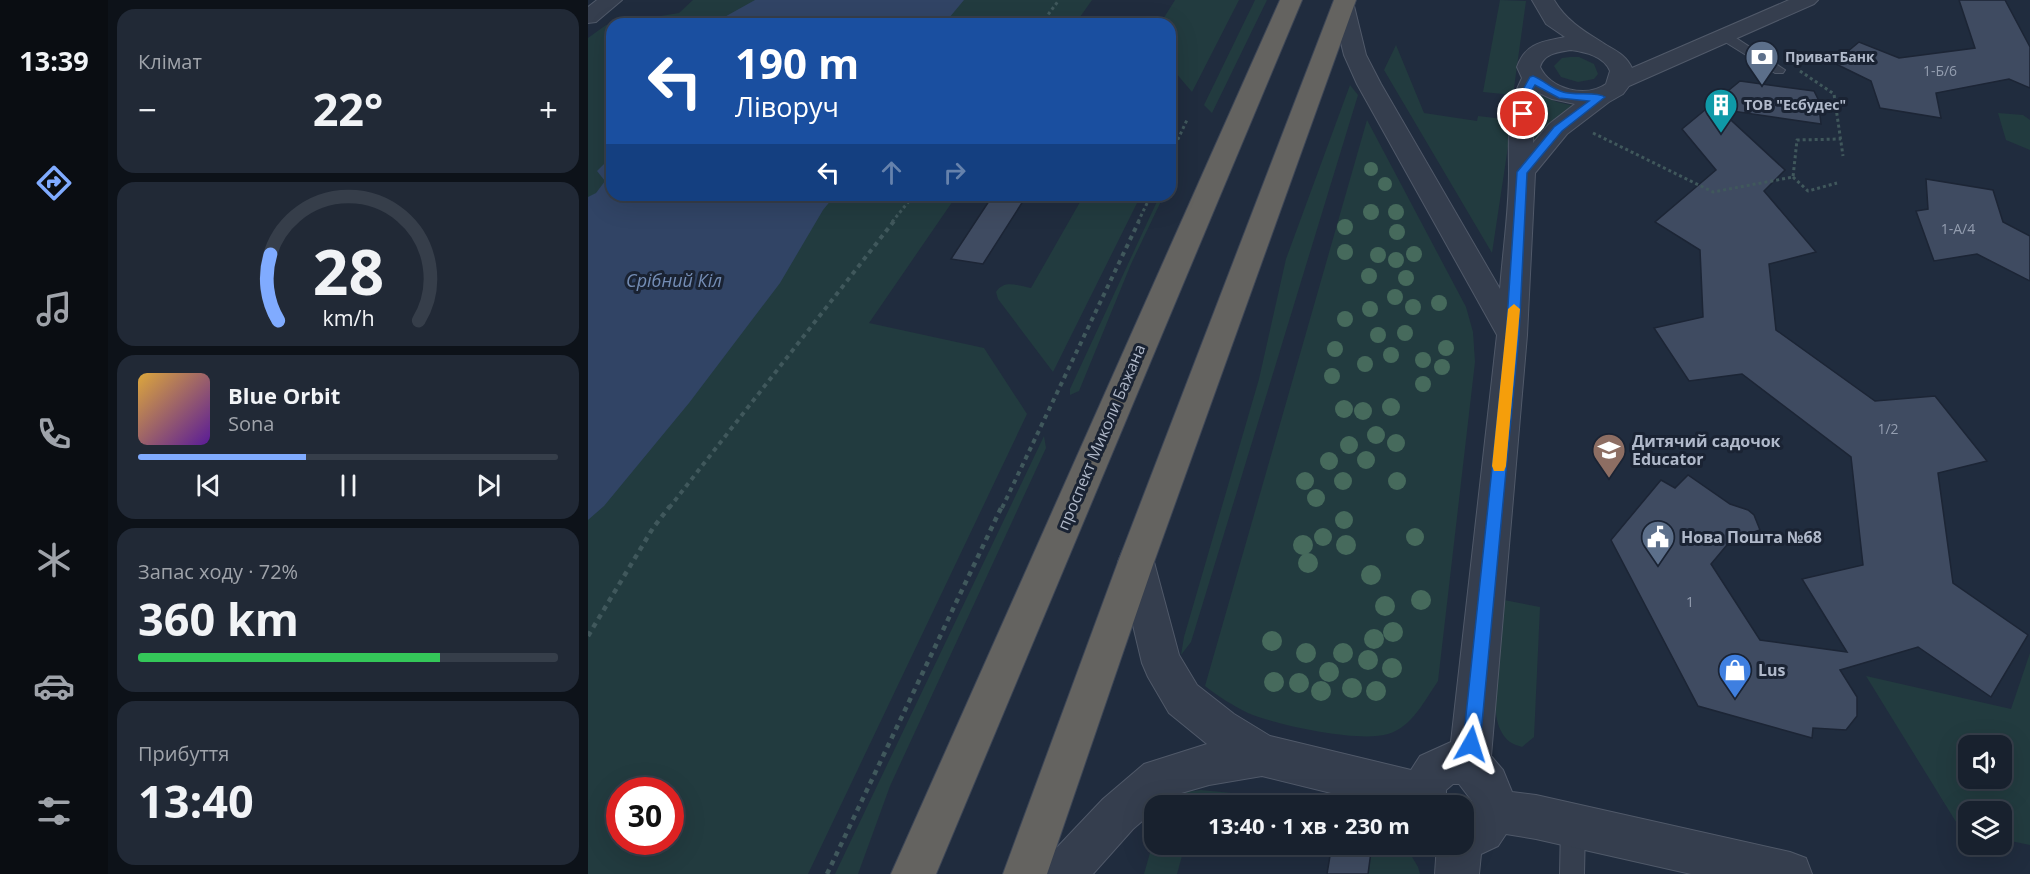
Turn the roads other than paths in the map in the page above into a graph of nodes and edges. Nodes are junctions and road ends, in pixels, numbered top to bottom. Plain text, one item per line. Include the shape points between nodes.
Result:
1 (610, 0) edge
2 (1291, 0) edge
3 (1542, 0) edge
4 (1806, 0) edge
5 (1344, 3) edge
6 (588, 17) edge
7 (1717, 41) junction
8 (1600, 50) junction
9 (1535, 52) junction
10 (1779, 70) dead end
11 (1533, 79) junction
12 (1623, 81) junction
13 (1600, 97) junction
14 (1522, 172) junction
15 (1512, 335) junction
16 (1136, 562) junction
17 (1262, 755) junction
18 (1469, 766) junction
19 (1407, 795) edge
20 (1426, 795) edge
21 (1478, 825) edge
22 (1573, 825) junction
23 (1458, 855) edge
24 (913, 874) edge
25 (1025, 874) edge
26 (1063, 874) edge
27 (1457, 874) edge
28 (1572, 874) edge
29 (1790, 874) edge

1 - 6 street
2 - 24 highway, проспект Миколи Бажана
3 - 8 street via 1554,19
3 - 9 street
4 - 7 street
5 - 15 street via 1355,55 1369,84
5 - 16 highway
7 - 8 street via 1648,54
7 - 10 lane
7 - 12 street
8 - 9 street via 1571,43 1550,45
8 - 12 street via 1618,62
9 - 11 street via 1528,69
11 - 13 street via 1562,96
11 - 14 street via 1525,95
12 - 13 street
13 - 14 street via 1558,129
14 - 15 street
15 - 18 street
16 - 17 street via 1162,663 1184,699 1220,729
16 - 25 highway
17 - 19 street
17 - 26 street via 1209,764 1159,779 1118,814
18 - 20 street via 1446,764 1437,769 1429,777
18 - 21 street via 1479,772 1492,793
21 - 22 street via 1536,817
22 - 28 lane
22 - 29 street
23 - 27 street

